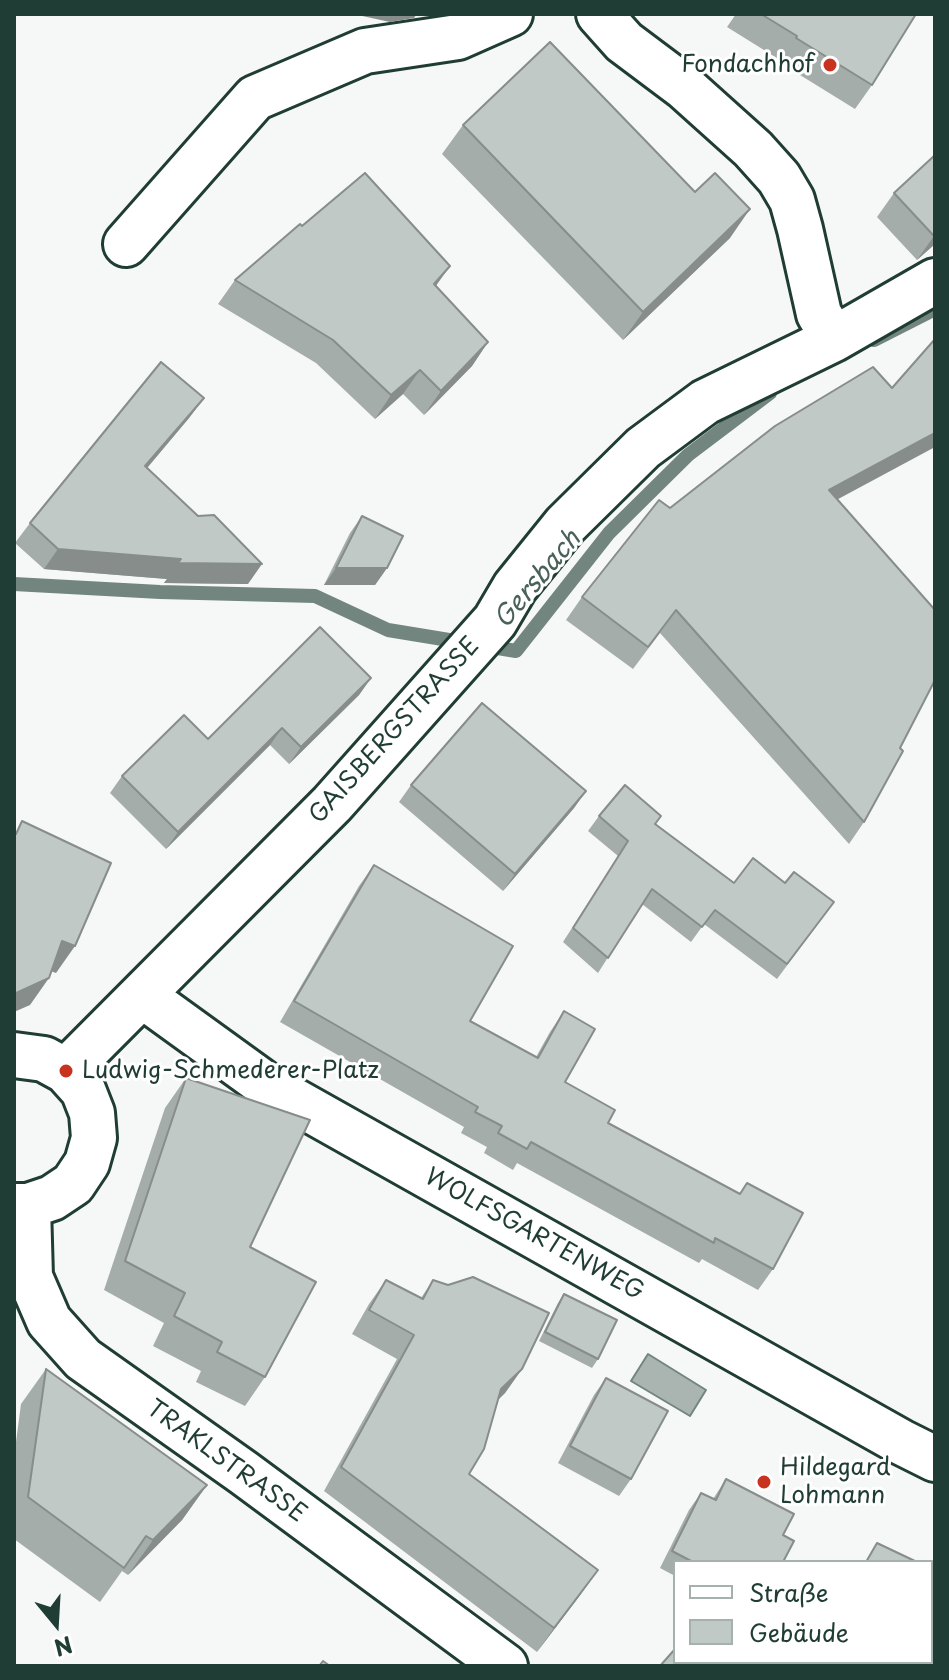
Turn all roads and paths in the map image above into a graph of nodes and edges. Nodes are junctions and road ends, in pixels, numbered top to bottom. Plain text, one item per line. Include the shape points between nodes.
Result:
1 (510, 14) edge
2 (599, 14) edge
3 (126, 244) dead end
4 (935, 281) edge
5 (834, 339) junction
6 (143, 996) junction
7 (14, 1055) edge
8 (66, 1071) junction
9 (21, 1206) edge
10 (935, 1459) edge
11 (505, 1666) edge

1 - 3 street via 458,37 365,51 255,98
2 - 5 street via 779,178 792,200 819,314
4 - 5 street, GAISBERGSTRASSE
5 - 6 street, GAISBERGSTRASSE via 705,402 643,448 565,525 495,621 332,804
6 - 8 street, GAISBERGSTRASSE
6 - 10 street, WOLFSGARTENWEG via 266,1085
7 - 8 street via 44,1059
8 - 9 street via 83,1090 92,1113 94,1138 87,1163 73,1184 52,1198
9 - 11 street, TRAKLSTRASSE via 30,1277 49,1321 83,1359

